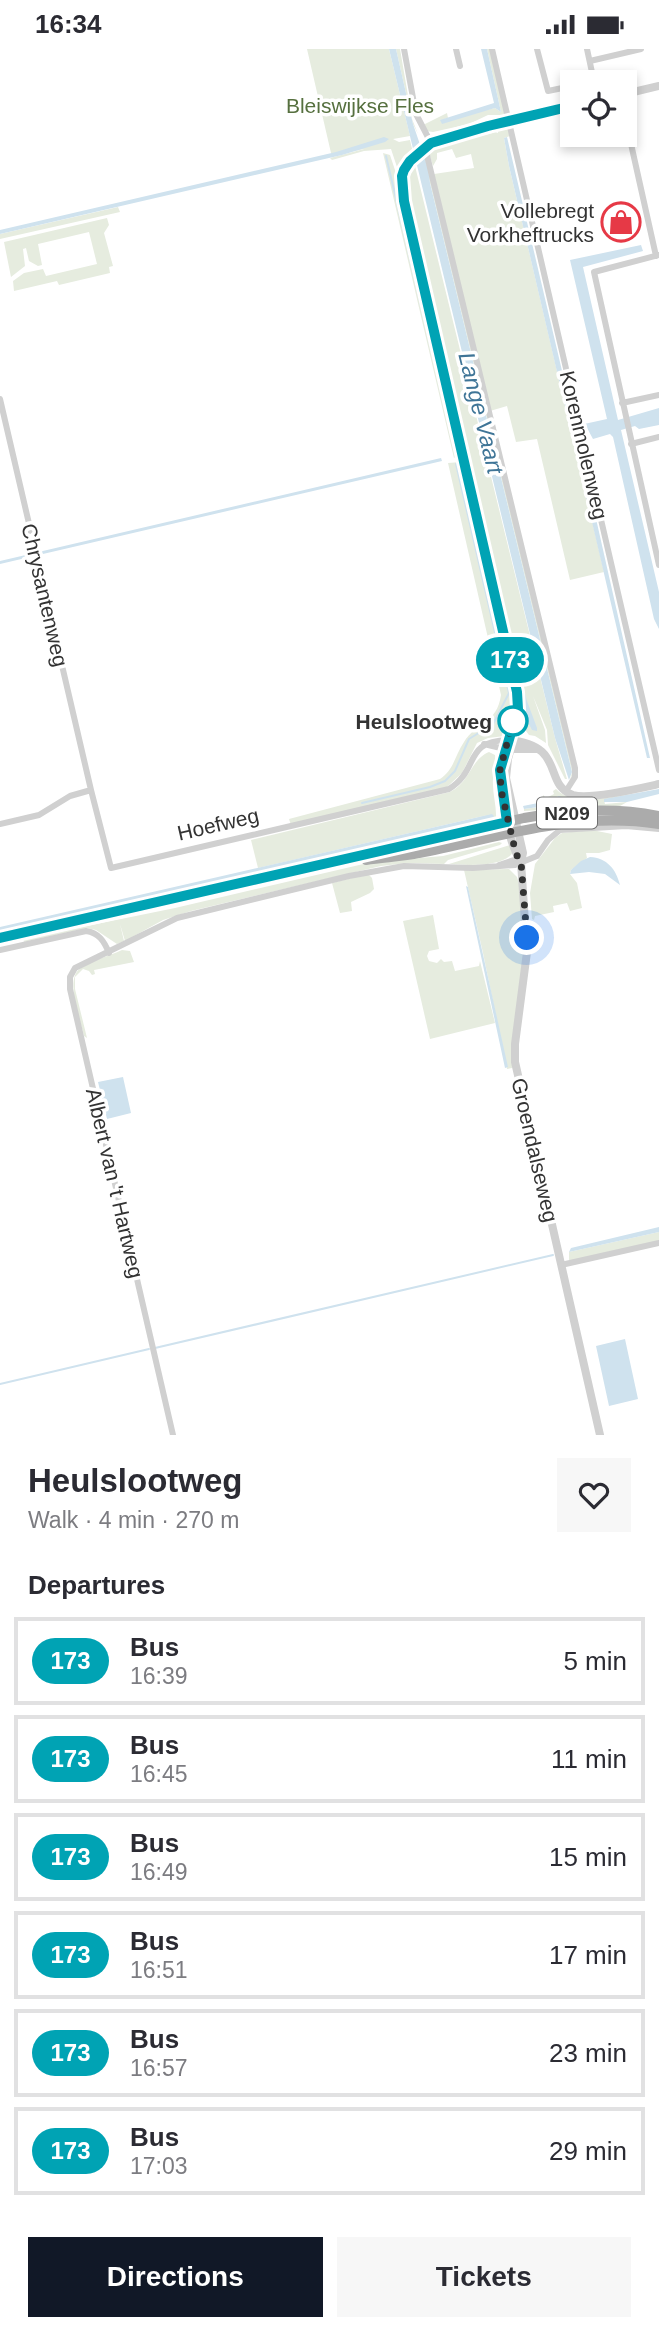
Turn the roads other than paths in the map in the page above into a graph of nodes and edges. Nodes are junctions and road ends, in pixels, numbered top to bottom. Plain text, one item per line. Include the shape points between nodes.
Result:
1 (404, 49) edge
2 (456, 49) edge
3 (492, 49) edge
4 (537, 49) edge
5 (587, 49) edge
6 (638, 49) edge
7 (590, 61) junction
8 (460, 67) dead end
9 (592, 70) edge
10 (659, 86) edge
11 (560, 88) edge
12 (637, 91) edge
13 (560, 109) edge
14 (509, 121) junction
15 (428, 145) junction
16 (632, 147) edge
17 (658, 256) edge
18 (659, 395) edge
19 (0, 399) edge
20 (622, 403) junction
21 (659, 437) edge
22 (631, 444) junction
23 (659, 565) edge
24 (509, 744) junction
25 (659, 770) edge
26 (659, 784) edge
27 (91, 790) junction
28 (566, 791) junction
29 (659, 816) edge
30 (0, 824) edge
31 (659, 824) edge
32 (513, 826) junction
33 (659, 829) edge
34 (521, 862) junction
35 (0, 941) edge
36 (0, 950) edge
37 (109, 953) junction
38 (659, 1243) edge
39 (561, 1265) junction
40 (173, 1435) edge
41 (600, 1435) edge

1 - 15 street via 416,114
2 - 8 street
3 - 14 street, Korenmolenweg
4 - 11 street via 548,90
5 - 7 street
6 - 7 street
7 - 9 street
10 - 12 street
13 - 14 street
14 - 15 street
14 - 25 street, Korenmolenweg
15 - 24 street via 410,161 402,176 404,201 513,675 519,719
15 - 28 street via 575,768
16 - 17 street
17 - 20 street via 594,272
18 - 20 street
19 - 27 street, Chrysantenweg
20 - 22 street
21 - 22 street
22 - 23 street
24 - 27 street, Hoefweg via 492,740 484,744 464,776 449,789 111,868
24 - 28 street, Hoefweg via 538,748 546,754
24 - 32 street via 500,770
26 - 28 street via 588,796
27 - 30 street via 69,796 39,815
29 - 32 main road, N209 via 620,811 555,814
31 - 32 main road, N209 via 621,820
32 - 34 street, Groendalseweg
32 - 35 main road, N209 via 416,854 353,862
33 - 34 street via 560,830 537,856
34 - 37 street via 373,870 177,918
34 - 39 street, Groendalseweg via 527,952 515,1062
36 - 37 street via 86,931 103,940
37 - 40 street, Albert van 't Hartweg via 75,968 69,982
38 - 39 street
39 - 41 street, Groendalseweg

